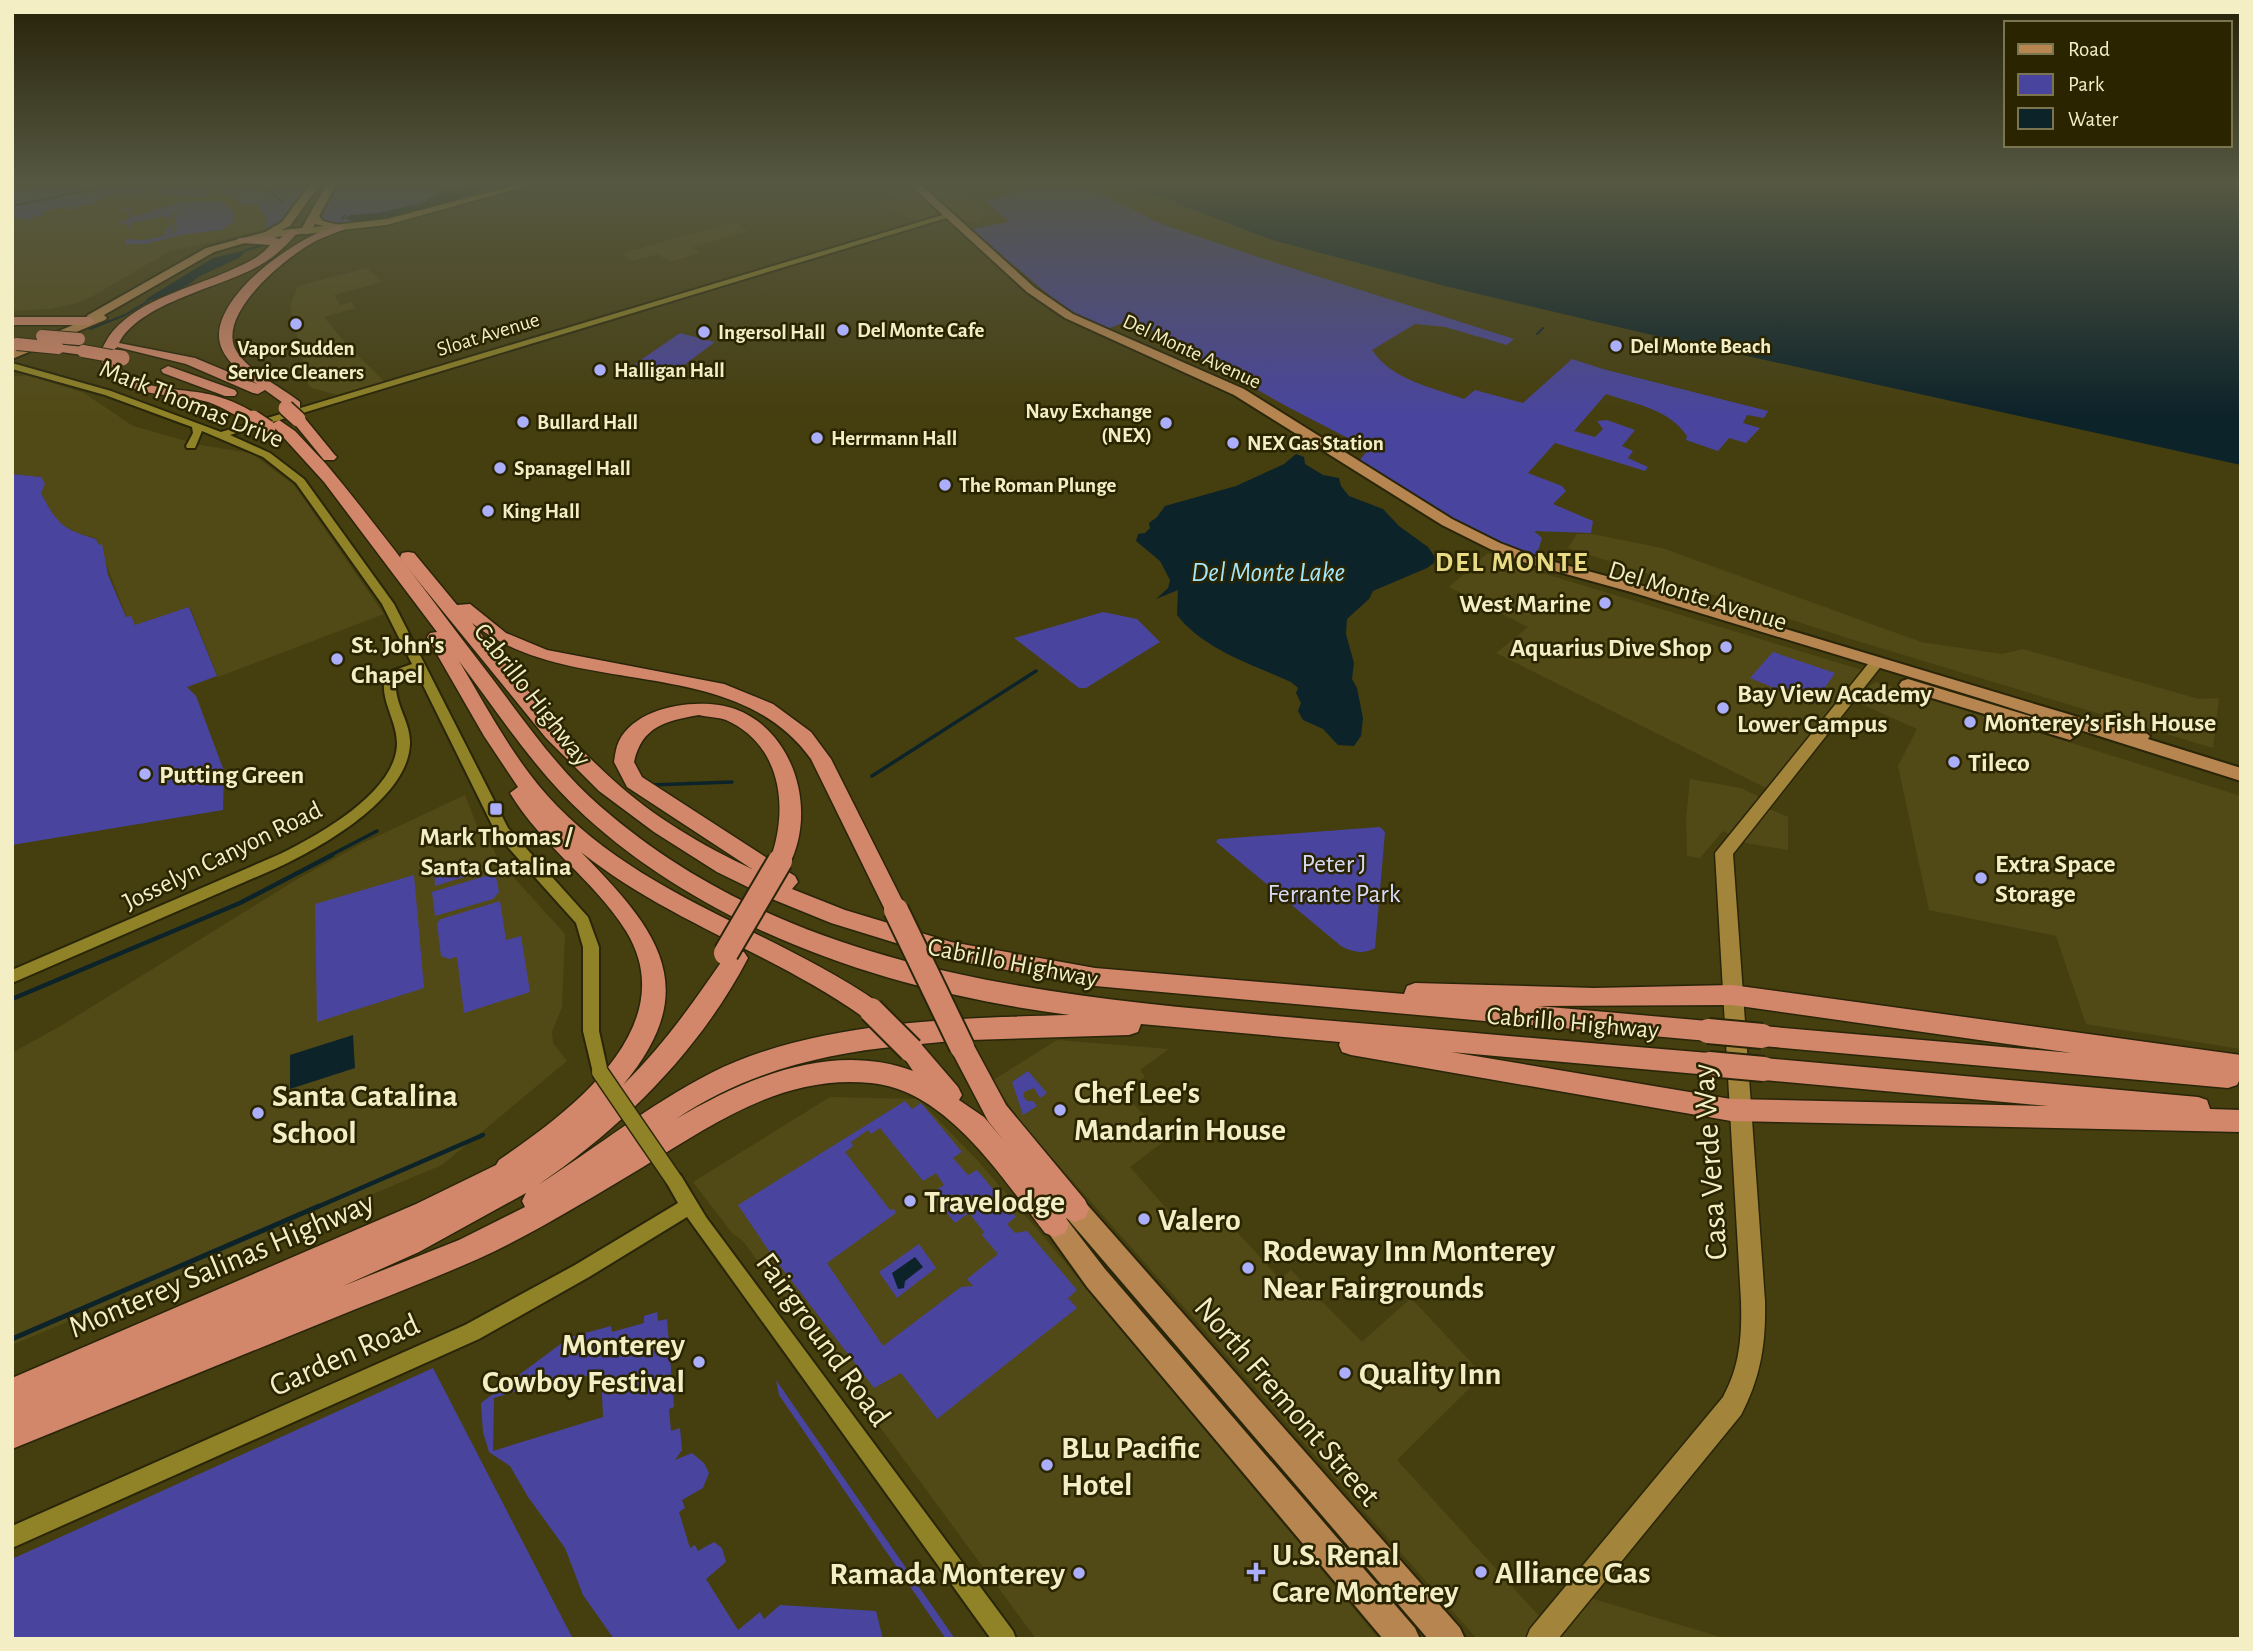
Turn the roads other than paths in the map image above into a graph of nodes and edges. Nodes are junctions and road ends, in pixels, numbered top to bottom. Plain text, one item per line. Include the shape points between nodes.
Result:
1 (194, 260) edge
2 (259, 260) edge
3 (281, 260) edge
4 (802, 260) edge
5 (998, 260) edge
6 (12, 321) edge
7 (89, 321) junction
8 (14, 344) edge
9 (123, 352) junction
10 (12, 366) edge
11 (278, 417) junction
12 (196, 425) junction
13 (220, 435) junction
14 (241, 443) junction
15 (191, 446) dead end
16 (406, 554) junction
17 (414, 587) junction
18 (420, 665) junction
19 (1873, 667) junction
20 (643, 674) junction
21 (1990, 710) junction
22 (2084, 725) junction
23 (2123, 738) junction
24 (512, 761) junction
25 (2222, 769) junction
26 (2241, 775) edge
27 (2241, 787) edge
28 (784, 863) junction
29 (882, 931) junction
30 (731, 955) junction
31 (12, 976) edge
32 (1224, 989) junction
33 (1732, 995) junction
34 (1209, 1020) junction
35 (1236, 1022) junction
36 (2241, 1066) edge
37 (600, 1072) joint
38 (2241, 1078) edge
39 (1740, 1110) junction
40 (2241, 1112) edge
41 (2241, 1121) edge
42 (983, 1135) junction
43 (457, 1199) junction
44 (689, 1206) junction
45 (1065, 1217) junction
46 (319, 1310) junction
47 (12, 1393) edge
48 (12, 1418) edge
49 (12, 1434) edge
50 (12, 1536) edge
51 (1004, 1639) edge
52 (1404, 1639) edge
53 (1450, 1639) edge
54 (1540, 1639) edge

1 - 7 main road
2 - 11 highway via 139,317 115,336 106,355 112,371 129,382
3 - 11 highway via 235,306 225,335 227,346
4 - 11 street, Sloat Avenue
5 - 19 main road, Del Monte Avenue via 1044,306 1071,324 1239,400 1488,553 1522,567
6 - 7 highway
7 - 8 main road
8 - 9 highway, Cabrillo Highway, bridge
8 - 9 highway, Cabrillo Highway, bridge via 39,336
9 - 11 highway, Cabrillo Highway via 209,384
9 - 11 highway, Cabrillo Highway via 209,368 253,387
10 - 12 street, Mark Thomas Drive via 113,394
11 - 13 street, Sloat Avenue
11 - 14 street via 239,435
11 - 16 highway, Cabrillo Highway via 317,441
11 - 17 highway, Cabrillo Highway
12 - 13 street, Mark Thomas Drive
12 - 15 street via 198,433
13 - 14 street, Mark Thomas Drive
14 - 18 street, Mark Thomas Drive via 275,460 300,481 383,595
16 - 20 highway via 482,626 507,642 561,659
16 - 29 highway, Cabrillo Highway via 553,733 619,796 741,874 818,909
17 - 24 highway via 433,632
17 - 34 highway, Cabrillo Highway via 571,790 634,846 697,887 814,941 939,980 1064,1005
18 - 31 street, Josselyn Canyon Road via 390,681 390,696 404,733 395,770 372,799 340,826 256,870
18 - 37 street, Mark Thomas Drive via 502,831 573,907 587,930 592,956 591,1031
19 - 21 main road, Del Monte Avenue
19 - 22 main road, Del Monte Avenue
19 - 33 main road, Casa Verde Way via 1724,853
20 - 28 highway via 731,701 781,743 796,772 802,804 799,837
20 - 45 highway, bridge via 731,692 768,709 815,750 997,1113
21 - 23 main road via 2015,710
21 - 27 main road, Del Monte Avenue
22 - 23 main road, Del Monte Avenue
22 - 25 main road via 2101,726 2115,718 2129,732
23 - 25 main road, Del Monte Avenue
24 - 42 highway, bridge via 553,814 620,870 687,911 834,985 871,1010
24 - 43 highway via 520,793 536,817 640,933 650,958 652,998 634,1051 598,1099 539,1148
25 - 26 main road, Del Monte Avenue
28 - 29 highway via 790,790 780,760 751,726 723,710 695,708 660,717 627,745 623,758 634,782 759,866
28 - 30 highway
29 - 32 highway, Cabrillo Highway via 1023,966
30 - 43 highway via 673,1034 616,1095 535,1158
30 - 48 highway via 691,1027 646,1081 594,1128 514,1187 393,1250
32 - 33 highway via 1594,998
32 - 38 highway, Cabrillo Highway, bridge
33 - 36 highway
33 - 39 main road, Casa Verde Way
34 - 35 highway, Cabrillo Highway
34 - 46 highway via 1023,1026 870,1038 785,1054 698,1093 483,1233
35 - 39 highway
35 - 40 highway, Cabrillo Highway, bridge
37 - 44 street, Fairground Road, bridge
39 - 41 highway
39 - 54 main road, Casa Verde Way via 1754,1349 1744,1386
42 - 45 highway
42 - 46 highway via 929,1090 904,1078 849,1071 784,1080 716,1109 517,1227
43 - 47 highway, Monterey Salinas Highway
44 - 50 street, Garden Road via 472,1332
44 - 51 street, Fairground Road
45 - 52 main road via 1103,1287
45 - 53 main road, North Fremont Street
46 - 49 highway

